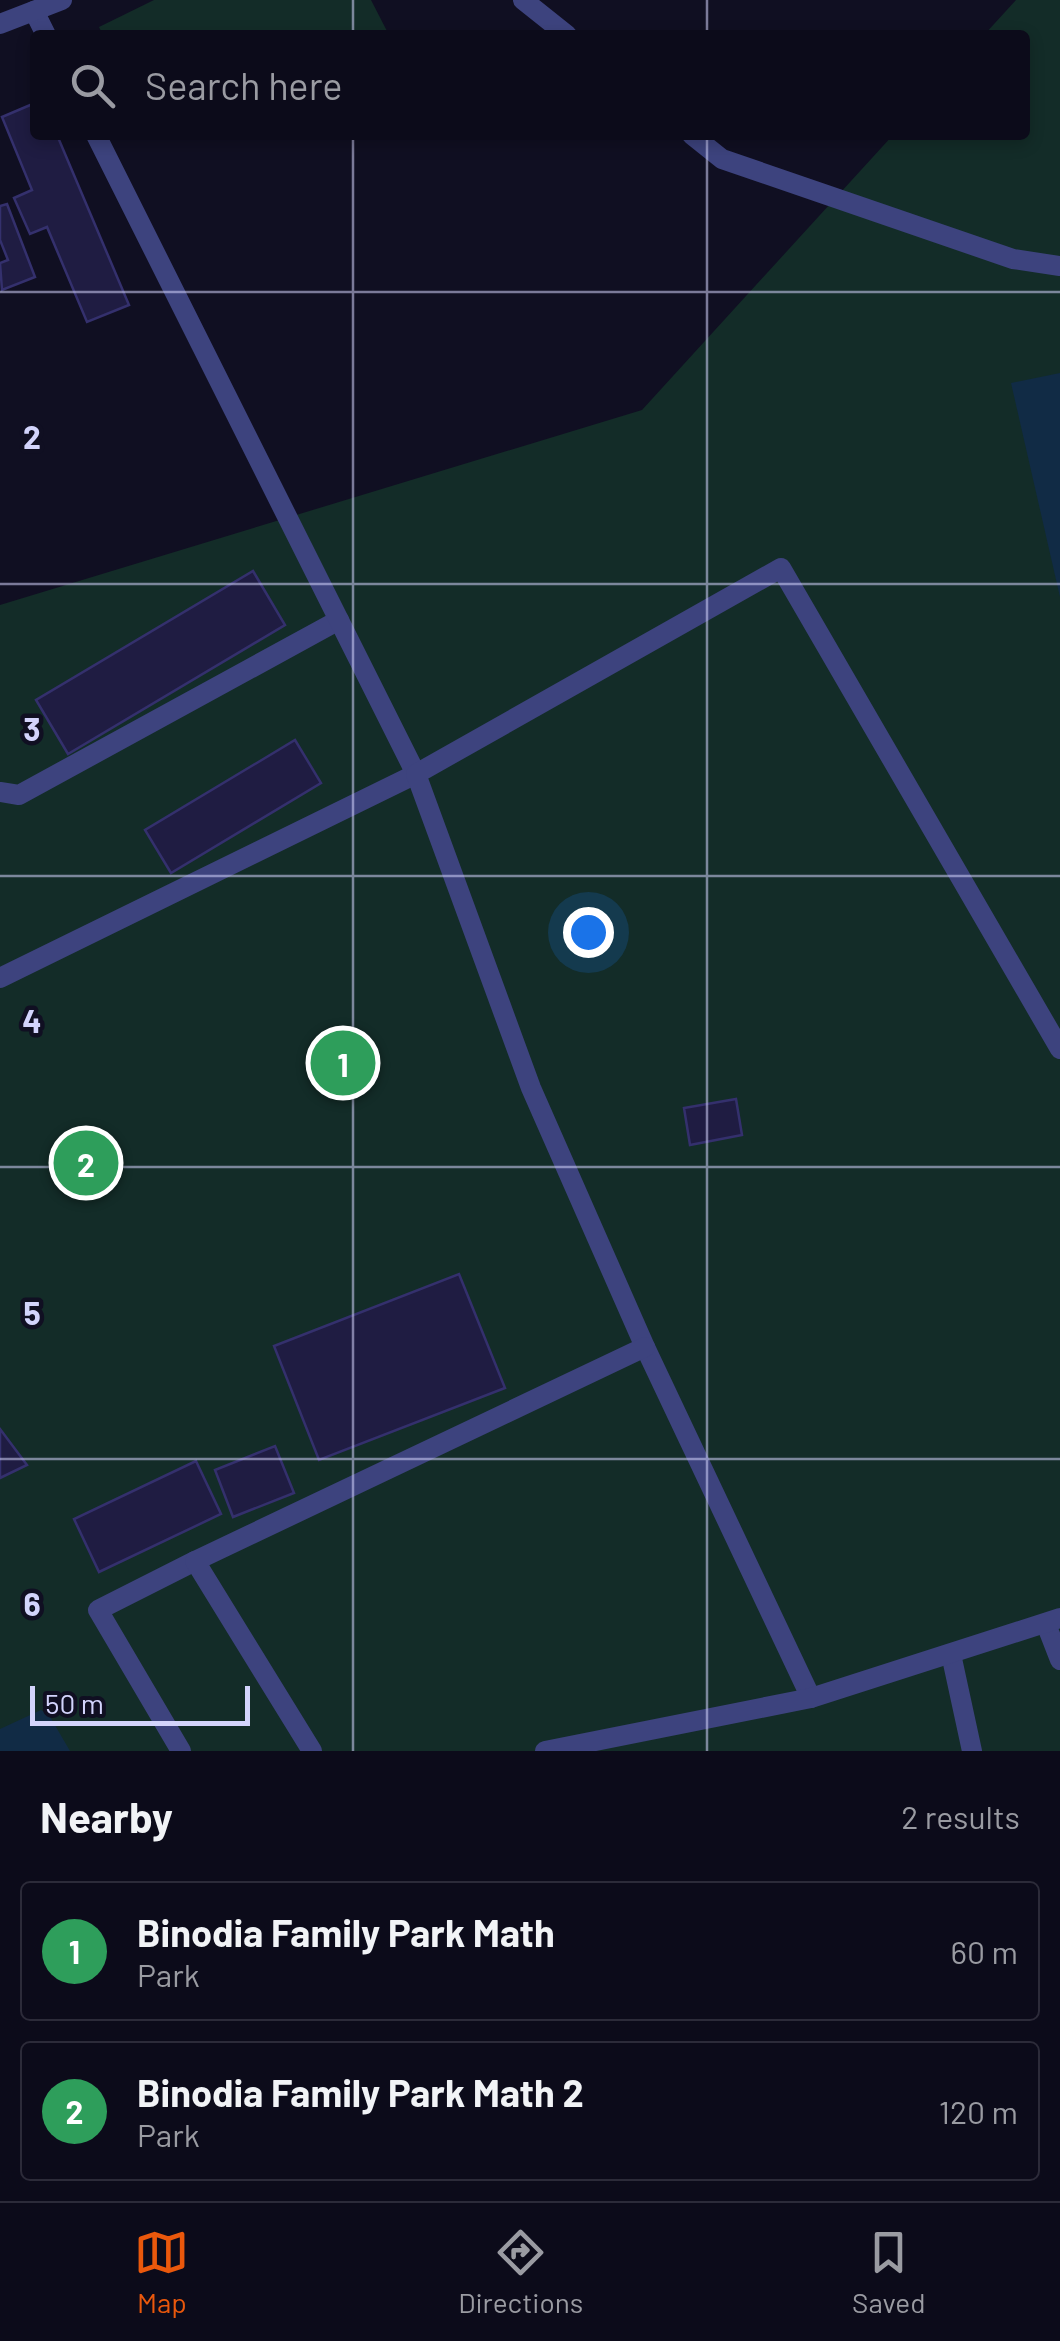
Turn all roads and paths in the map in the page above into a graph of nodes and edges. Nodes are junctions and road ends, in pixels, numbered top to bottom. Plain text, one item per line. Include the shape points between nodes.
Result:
1 (62, 0) edge
2 (523, 0) edge
3 (34, 11) junction
4 (0, 24) edge
5 (44, 30) edge
6 (561, 30) edge
7 (99, 140) edge
8 (698, 140) edge
9 (1060, 266) edge
10 (339, 620) junction
11 (416, 774) junction
12 (0, 792) edge
13 (0, 978) edge
14 (1060, 1049) edge
15 (645, 1347) junction
16 (195, 1561) junction
17 (1053, 1621) edge
18 (951, 1654) junction
19 (1060, 1660) edge
20 (811, 1698) junction
21 (181, 1751) edge
22 (312, 1751) edge
23 (544, 1751) edge
24 (972, 1751) edge

1 - 3 street
2 - 6 street
3 - 4 street
3 - 5 street
7 - 10 street
8 - 9 street via 722,159 1013,259
10 - 11 street
10 - 12 street via 19,795
11 - 13 street
11 - 14 street via 781,568
11 - 15 street via 531,1088
15 - 16 street
15 - 20 street
16 - 21 street via 98,1610
16 - 22 street
17 - 18 street
17 - 19 street
18 - 20 street
18 - 24 street
20 - 23 street

